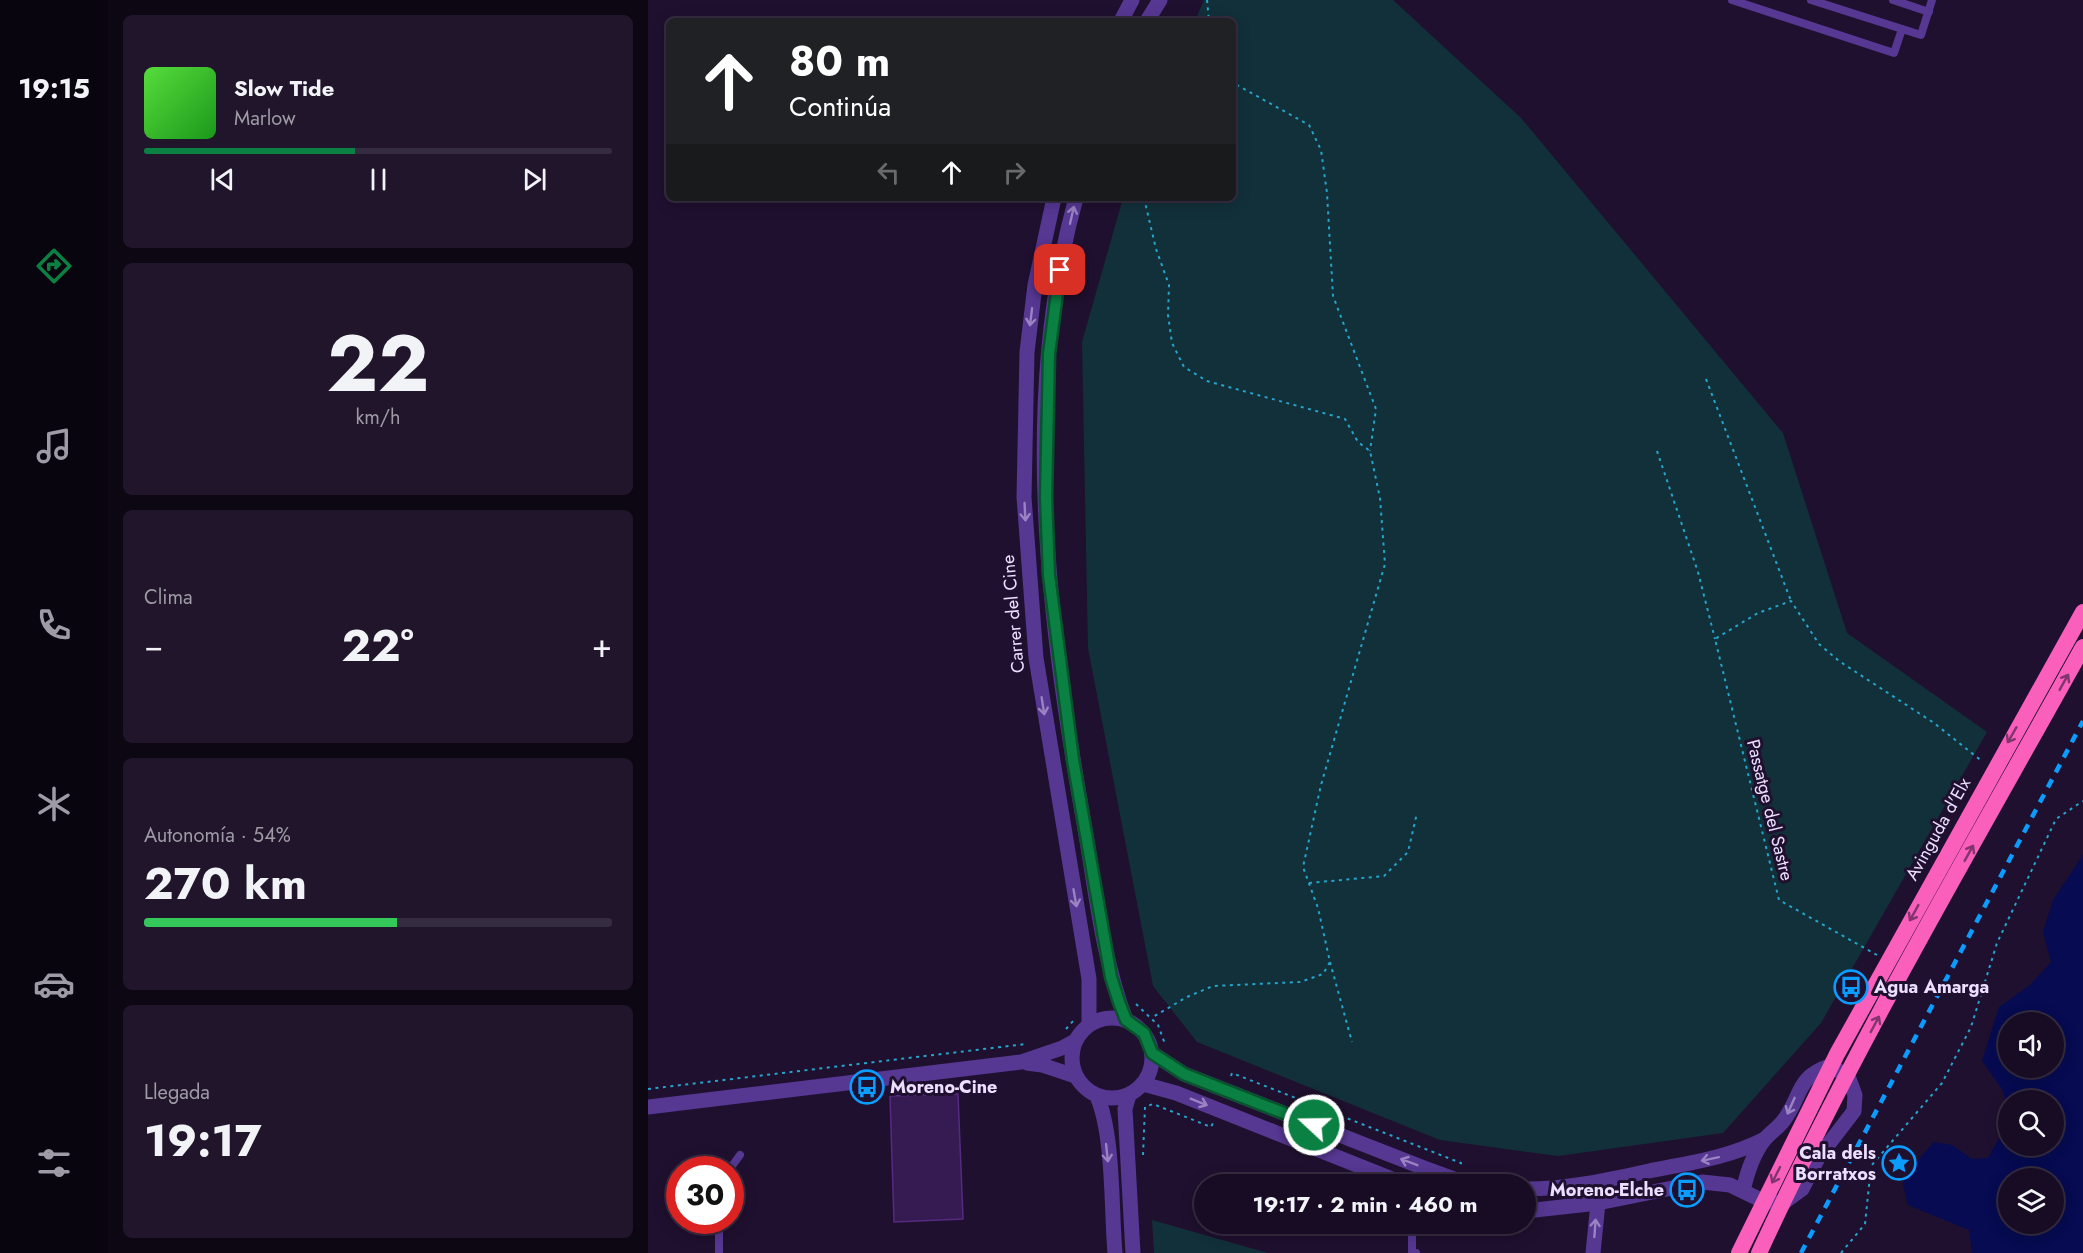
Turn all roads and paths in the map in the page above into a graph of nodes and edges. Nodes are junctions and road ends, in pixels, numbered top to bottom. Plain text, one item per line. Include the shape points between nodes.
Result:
1 (1132, 0) edge
2 (1160, 0) edge
3 (1207, 0) edge
4 (1732, 0) edge
5 (1811, 0) edge
6 (1893, 0) edge
7 (1932, 0) edge
8 (1929, 12) junction
9 (1123, 18) edge
10 (1149, 18) edge
11 (1209, 18) edge
12 (1902, 29) junction
13 (1236, 83) edge
14 (1052, 201) edge
15 (1075, 201) edge
16 (1145, 201) edge
17 (1706, 379) dead end
18 (1657, 451) dead end
19 (1370, 452) junction
20 (1791, 601) junction
21 (2083, 612) edge
22 (1715, 639) junction
23 (2083, 647) edge
24 (1992, 770) junction
25 (2083, 801) edge
26 (1417, 813) dead end
27 (1309, 883) junction
28 (1888, 961) junction
29 (1330, 962) junction
30 (1134, 1002) dead end
31 (1077, 1013) dead end
32 (1151, 1018) junction
33 (1126, 1020) junction
34 (1089, 1024) junction
35 (1069, 1036) junction
36 (1352, 1042) dead end
37 (1032, 1043) dead end
38 (1170, 1049) dead end
39 (1152, 1053) junction
40 (1021, 1062) junction
41 (1830, 1066) junction
42 (1232, 1073) dead end
43 (1076, 1076) junction
44 (1848, 1076) junction
45 (1223, 1082) junction
46 (1143, 1084) junction
47 (648, 1089) edge
48 (1263, 1091) dead end
49 (1129, 1095) junction
50 (1096, 1096) junction
51 (1156, 1098) dead end
52 (648, 1107) edge
53 (1138, 1109) dead end
54 (1139, 1129) dead end
55 (1765, 1139) junction
56 (1141, 1160) dead end
57 (1450, 1164) dead end
58 (1460, 1169) junction
59 (1471, 1170) dead end
60 (1379, 1174) edge
61 (1440, 1174) edge
62 (1536, 1186) edge
63 (1743, 1191) junction
64 (1762, 1201) junction
65 (1598, 1203) junction
66 (1783, 1203) junction
67 (1536, 1210) edge
68 (719, 1234) edge
69 (1411, 1234) edge
70 (719, 1253) edge
71 (1114, 1253) edge
72 (1133, 1253) edge
73 (1416, 1253) edge
74 (1593, 1253) edge
75 (1739, 1253) edge
76 (1760, 1253) edge
77 (1841, 1253) edge

1 - 9 street
2 - 10 street
3 - 11 path
4 - 12 lane via 1894,53
5 - 12 lane
6 - 8 lane
7 - 8 lane
8 - 12 lane via 1921,34
13 - 19 path via 1309,125 1321,150 1333,296 1376,409
14 -> 34 street, Carrer del Cine via 1035,285 1027,352 1024,497 1036,658 1089,979
33 -> 15 street via 1111,977 1075,771 1049,575 1049,354 1056,289
16 - 19 path via 1169,285 1172,343 1184,367 1207,381 1345,419 1358,442
17 - 20 path
18 - 22 path, Passatge del Sastre via 1698,572
19 - 27 path via 1380,498 1384,564 1321,785 1303,867
20 - 22 path via 1758,613
20 - 24 path via 1819,644 1839,661 1934,723
21 -> 24 highway, Avinguda d'Elx
22 - 28 path, Passatge del Sastre via 1779,900
44 -> 23 highway
24 -> 28 highway, Avinguda d'Elx
25 - 77 path via 2056,819 1997,943 1971,1027 1942,1083 1871,1166 1865,1224
26 - 27 path via 1408,852 1384,876
27 - 29 path
28 - 41 highway, Avinguda d'Elx
29 - 32 path via 1323,974 1300,982 1213,986
29 - 36 path
30 - 32 path
31 - 35 path
32 - 38 path
33 - 34 street via 1101,1019
33 - 39 street via 1144,1033
34 - 35 street
35 - 40 street via 1062,1048
35 - 43 street
37 - 47 path
39 - 45 street via 1184,1074
39 - 46 street via 1152,1064
40 - 43 street
40 - 52 street
41 - 44 street
41 -> 55 street via 1812,1073 1785,1119
41 -> 64 highway, Avinguda d'Elx
42 - 58 path via 1461,1163
43 - 50 street
44 - 66 highway
45 - 48 path
61 -> 45 street
46 - 49 street
46 -> 60 street via 1176,1093
49 - 50 street
49 - 72 street via 1125,1109
50 -> 71 street via 1102,1109 1108,1161
51 - 53 path
54 - 56 path
55 -> 62 street via 1738,1153 1691,1163 1597,1182 1549,1189
55 - 63 street
57 - 58 path
58 - 59 path
63 - 64 street
63 - 65 street via 1718,1182 1702,1182
64 - 66 street
64 - 75 highway, Avinguda d'Elx
65 - 67 street
74 -> 65 street
66 - 76 highway
68 - 70 lane
69 - 73 lane

